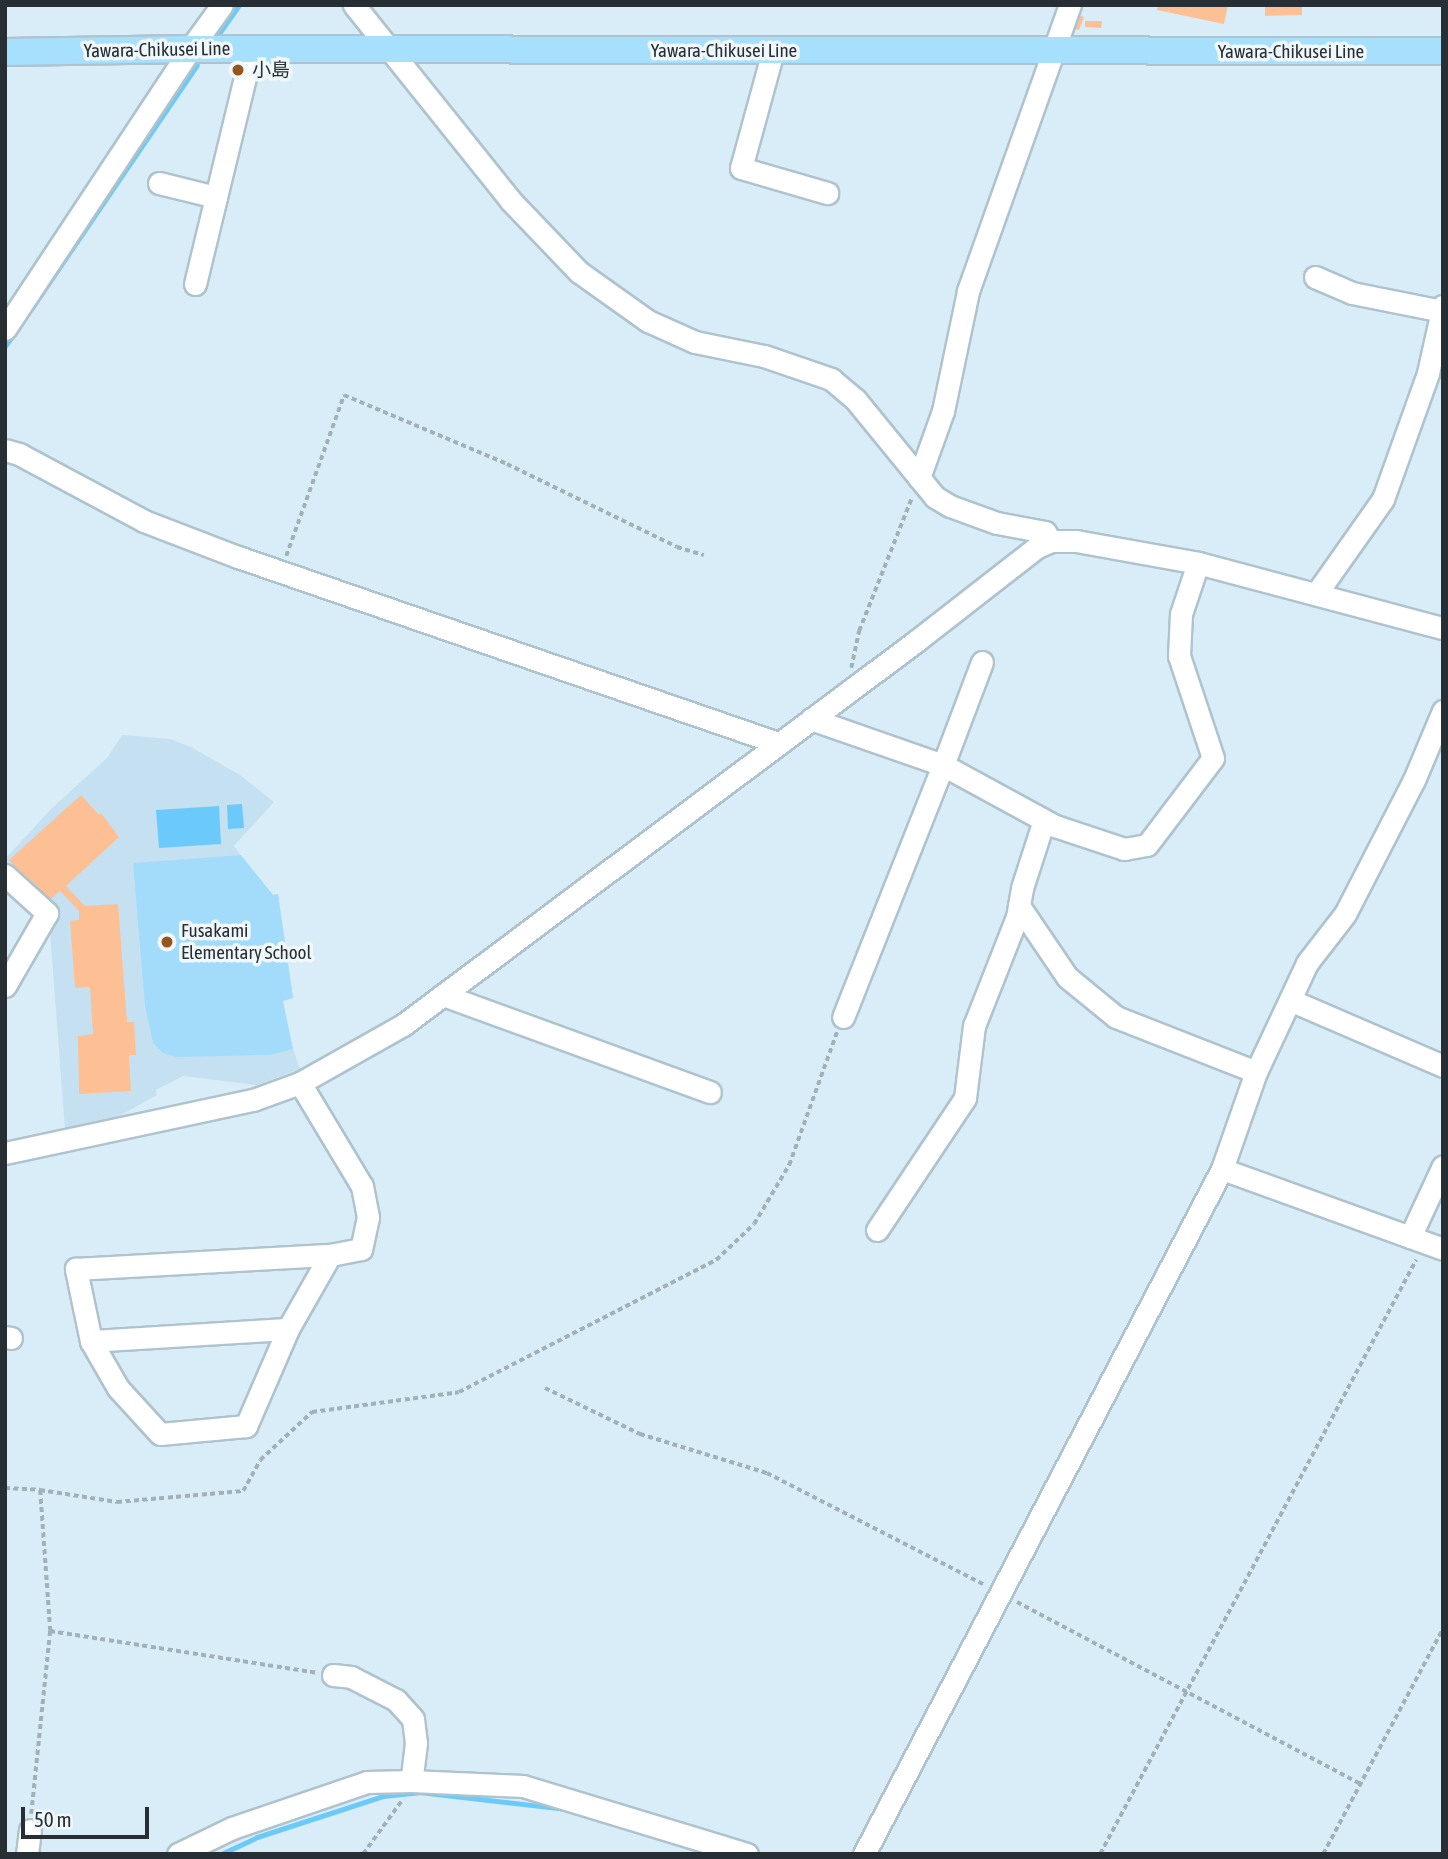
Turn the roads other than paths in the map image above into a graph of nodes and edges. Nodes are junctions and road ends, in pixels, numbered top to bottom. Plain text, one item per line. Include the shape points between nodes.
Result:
1 (222, 5) edge
2 (354, 5) edge
3 (1070, 5) edge
4 (190, 49) junction
5 (252, 49) junction
6 (388, 50) junction
7 (773, 51) junction
8 (1443, 51) edge
9 (5, 52) edge
10 (1053, 52) junction
11 (159, 184) dead end
12 (827, 193) dead end
13 (216, 197) junction
14 (1315, 277) dead end
15 (195, 284) dead end
16 (1442, 308) edge
17 (5, 329) edge
18 (5, 450) edge
19 (919, 478) junction
20 (1051, 541) junction
21 (1198, 563) junction
22 (1316, 594) junction
23 (1443, 628) edge
24 (982, 662) dead end
25 (1443, 711) edge
26 (811, 719) junction
27 (778, 743) junction
28 (943, 765) junction
29 (1044, 820) junction
30 (5, 875) edge
31 (1019, 906) junction
32 (5, 986) edge
33 (443, 995) junction
34 (1290, 1000) junction
35 (843, 1017) road end
36 (1443, 1066) edge
37 (1256, 1072) junction
38 (300, 1083) junction
39 (710, 1092) dead end
40 (5, 1153) edge
41 (1443, 1166) edge
42 (1222, 1169) junction
43 (877, 1230) dead end
44 (1426, 1243) edge
45 (330, 1255) junction
46 (288, 1329) junction
47 (90, 1341) junction
48 (333, 1675) road end
49 (411, 1782) junction
50 (30, 1830) road end
51 (27, 1854) edge
52 (178, 1854) edge
53 (747, 1854) edge
54 (864, 1854) edge

1 - 4 street
2 - 6 street
3 - 10 street
4 - 5 main road, Yawara-Chikusei Line
4 - 9 main road, Yawara-Chikusei Line
4 - 17 street
5 - 6 main road, Yawara-Chikusei Line
5 - 13 street
6 - 7 main road, Yawara-Chikusei Line
6 - 19 street via 510,200 579,272 648,321 695,342 764,356 831,379 855,399
7 - 10 main road, Yawara-Chikusei Line
7 - 12 street via 741,168
8 - 10 main road, Yawara-Chikusei Line
10 - 19 street via 968,291 943,411
11 - 13 street
13 - 15 street
14 - 16 street via 1352,293
16 - 22 street via 1429,373 1384,499
18 - 27 street via 144,521 546,666
19 - 20 street via 950,506 997,523 1045,532
20 - 21 street via 1076,541
20 - 26 street via 1037,547
21 - 22 street
21 - 29 street via 1181,614 1180,656 1213,758 1147,845 1124,849
22 - 23 street
24 - 28 street
25 - 34 street via 1414,780 1345,914 1307,963
26 - 27 street
26 - 28 street
27 - 33 street
28 - 29 street
28 - 35 street
29 - 31 street
30 - 32 street via 47,914
31 - 37 street via 1067,977 1116,1017
31 - 43 street via 974,1026 965,1098
33 - 38 street via 403,1025
33 - 39 street
34 - 36 street
34 - 37 street
37 - 42 street
38 - 40 street via 253,1100
38 - 45 street via 362,1186 368,1217 361,1250
41 - 44 street
42 - 44 street
42 - 54 street
45 - 46 street
45 - 47 street via 76,1269
46 - 47 street
46 - 47 street via 246,1426 160,1434 118,1388
48 - 49 street via 351,1677 396,1700 413,1719 416,1743
49 - 52 street via 367,1782 232,1828
49 - 53 street via 523,1786
50 - 51 street

